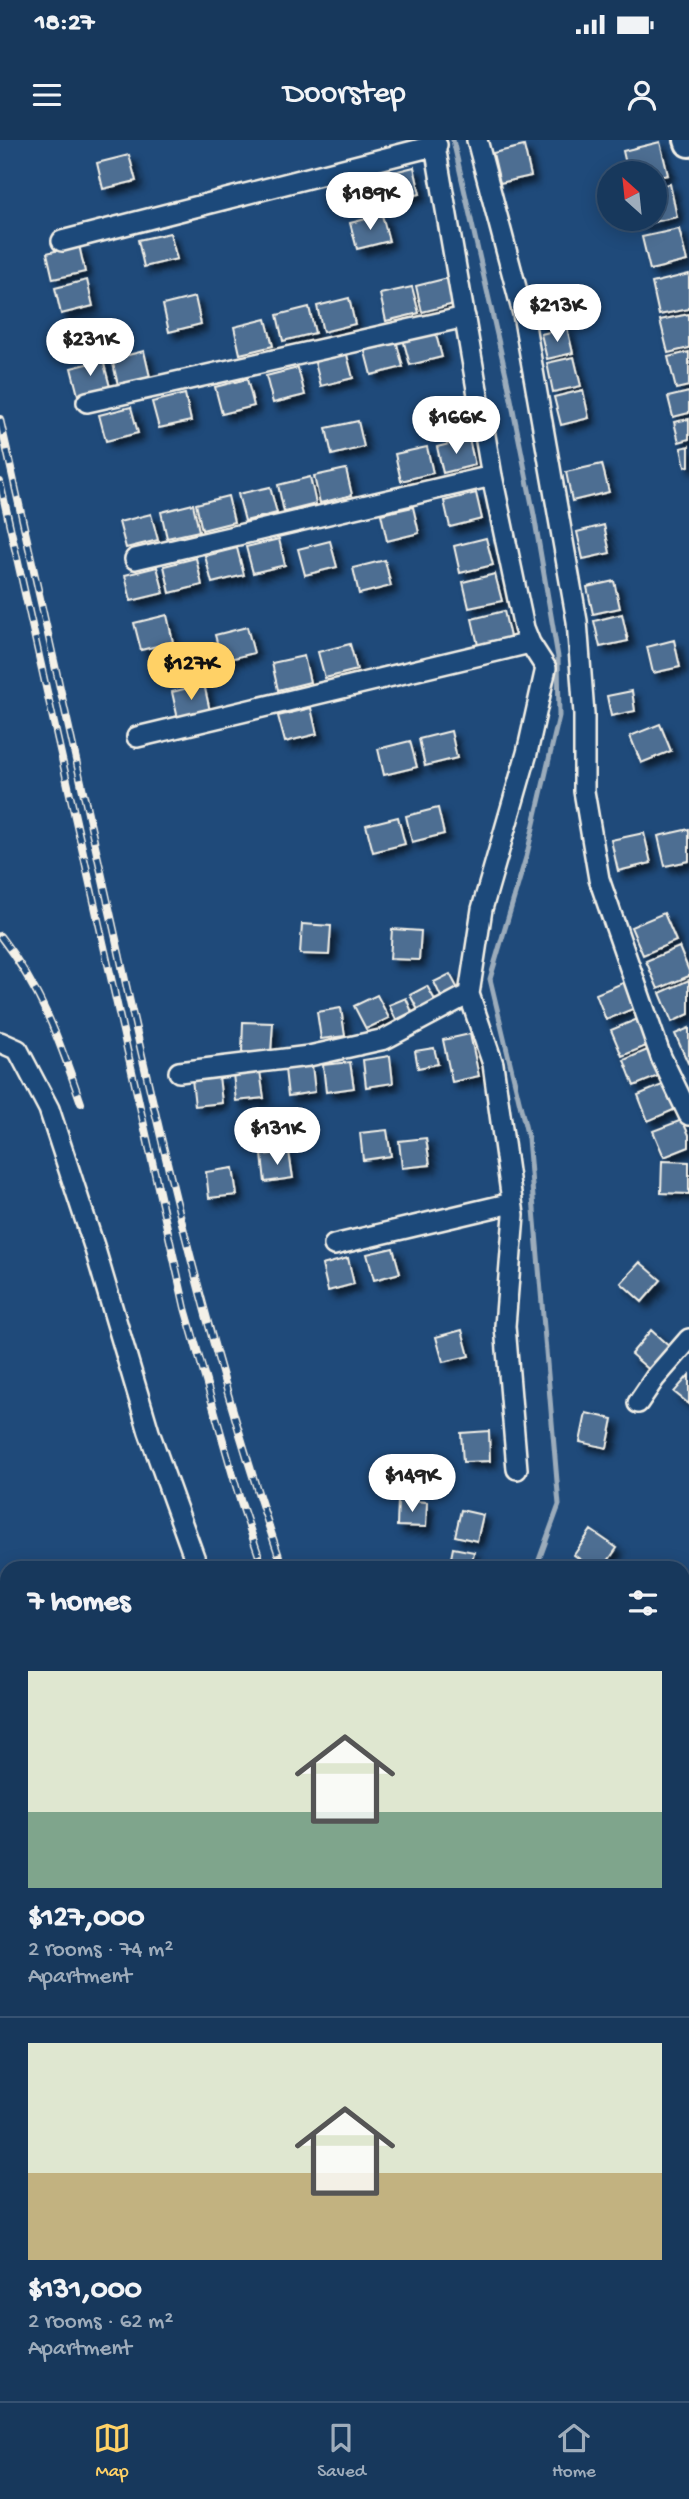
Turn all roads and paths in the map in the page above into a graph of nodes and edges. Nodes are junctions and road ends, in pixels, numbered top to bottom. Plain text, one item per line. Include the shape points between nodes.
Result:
1 (477, 140) edge
2 (436, 142) edge
3 (62, 241) dead end
4 (465, 317) junction
5 (87, 402) dead end
6 (492, 476) junction
7 (135, 559) dead end
8 (530, 643) junction
9 (137, 737) dead end
10 (469, 994) junction
11 (0, 1042) edge
12 (179, 1073) dead end
13 (689, 1115) edge
14 (512, 1203) junction
15 (334, 1245) dead end
16 (689, 1339) edge
17 (638, 1403) dead end
18 (517, 1469) dead end
19 (195, 1561) edge

1 - 13 street via 523,314 577,621 584,791 597,870 662,1057
2 - 3 street
2 - 4 street
4 - 5 street
4 - 6 street
6 - 7 street
6 - 8 street
8 - 9 street
8 - 10 street via 546,668 482,909
10 - 12 street via 385,1039 309,1056
10 - 14 street via 493,1064
11 - 19 street via 18,1050 49,1110 149,1432
14 - 15 street
14 - 18 street via 505,1326
16 - 17 street

